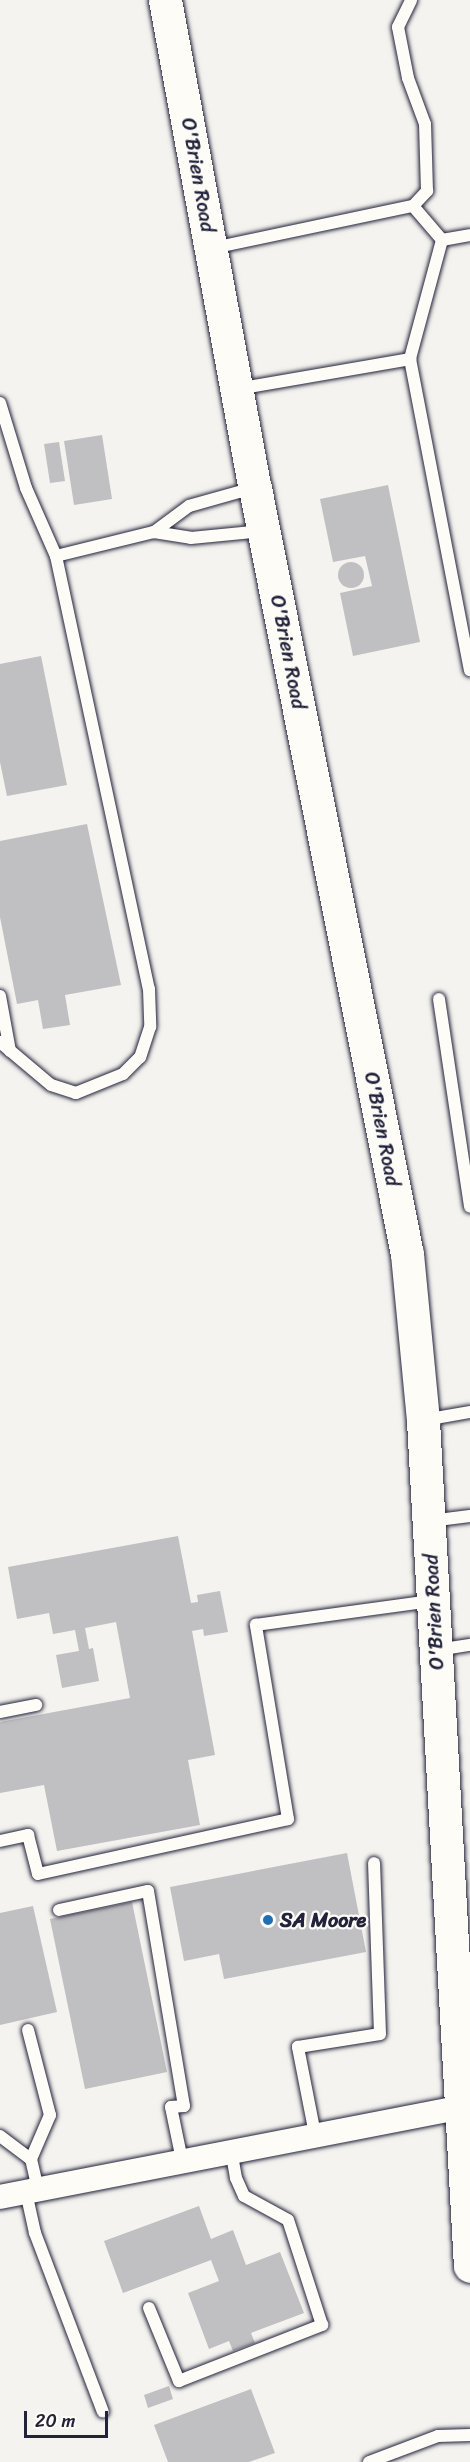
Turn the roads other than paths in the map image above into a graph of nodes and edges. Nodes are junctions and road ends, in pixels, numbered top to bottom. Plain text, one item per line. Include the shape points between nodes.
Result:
1 (411, 0) edge
2 (167, 3) edge
3 (413, 206) junction
4 (470, 236) edge
5 (442, 240) junction
6 (212, 249) junction
7 (410, 359) junction
8 (237, 389) junction
9 (0, 403) edge
10 (255, 488) junction
11 (264, 531) junction
12 (154, 532) junction
13 (56, 556) junction
14 (470, 670) edge
15 (0, 996) edge
16 (439, 999) dead end
17 (0, 1042) edge
18 (10, 1051) junction
19 (468, 1186) edge
20 (470, 1207) edge
21 (470, 1412) edge
22 (423, 1420) junction
23 (470, 1516) edge
24 (429, 1521) junction
25 (433, 1600) junction
26 (470, 1645) edge
27 (436, 1650) junction
28 (36, 1705) dead end
29 (0, 1712) edge
30 (0, 1841) edge
31 (374, 1863) dead end
32 (59, 1910) dead end
33 (28, 2030) dead end
34 (461, 2106) junction
35 (315, 2134) junction
36 (0, 2136) edge
37 (231, 2150) junction
38 (31, 2159) junction
39 (182, 2160) junction
40 (32, 2190) junction
41 (0, 2197) edge
42 (470, 2266) edge
43 (149, 2308) dead end
44 (103, 2412) dead end
45 (470, 2435) edge
46 (369, 2462) edge

1 - 3 lane via 398,27 408,78 425,123 427,191
2 - 6 main road, O'Brien Road
3 - 5 lane
3 - 6 lane
4 - 5 lane
5 - 7 lane
6 - 8 main road, O'Brien Road
7 - 8 lane
7 - 14 lane
8 - 10 main road, O'Brien Road
9 - 13 lane via 26,488
10 - 11 main road, O'Brien Road
10 - 12 lane via 189,506
11 - 12 lane via 191,538
11 - 22 main road, O'Brien Road via 407,1254
12 - 13 lane
13 - 18 lane via 149,989 150,1027 140,1057 123,1074 76,1093 51,1085
15 - 18 lane
16 - 19 lane
17 - 18 lane
19 - 20 lane
21 - 22 lane
22 - 24 main road, O'Brien Road
23 - 24 lane
24 - 25 main road, O'Brien Road
25 - 27 main road, O'Brien Road
25 - 30 lane via 256,1625 288,1819 38,1874 28,1835
26 - 27 lane
27 - 34 main road, O'Brien Road
28 - 29 lane
31 - 35 lane via 380,2034 298,2048
32 - 39 lane via 148,1891 184,2106 171,2108
33 - 38 lane via 50,2115
34 - 35 street
34 - 42 main road, O'Brien Road
35 - 37 street
36 - 38 lane
37 - 39 street
37 - 43 lane via 244,2196 288,2220 322,2325 179,2381
38 - 40 lane
39 - 40 street
40 - 41 street
40 - 44 lane via 35,2234
45 - 46 lane via 438,2436

